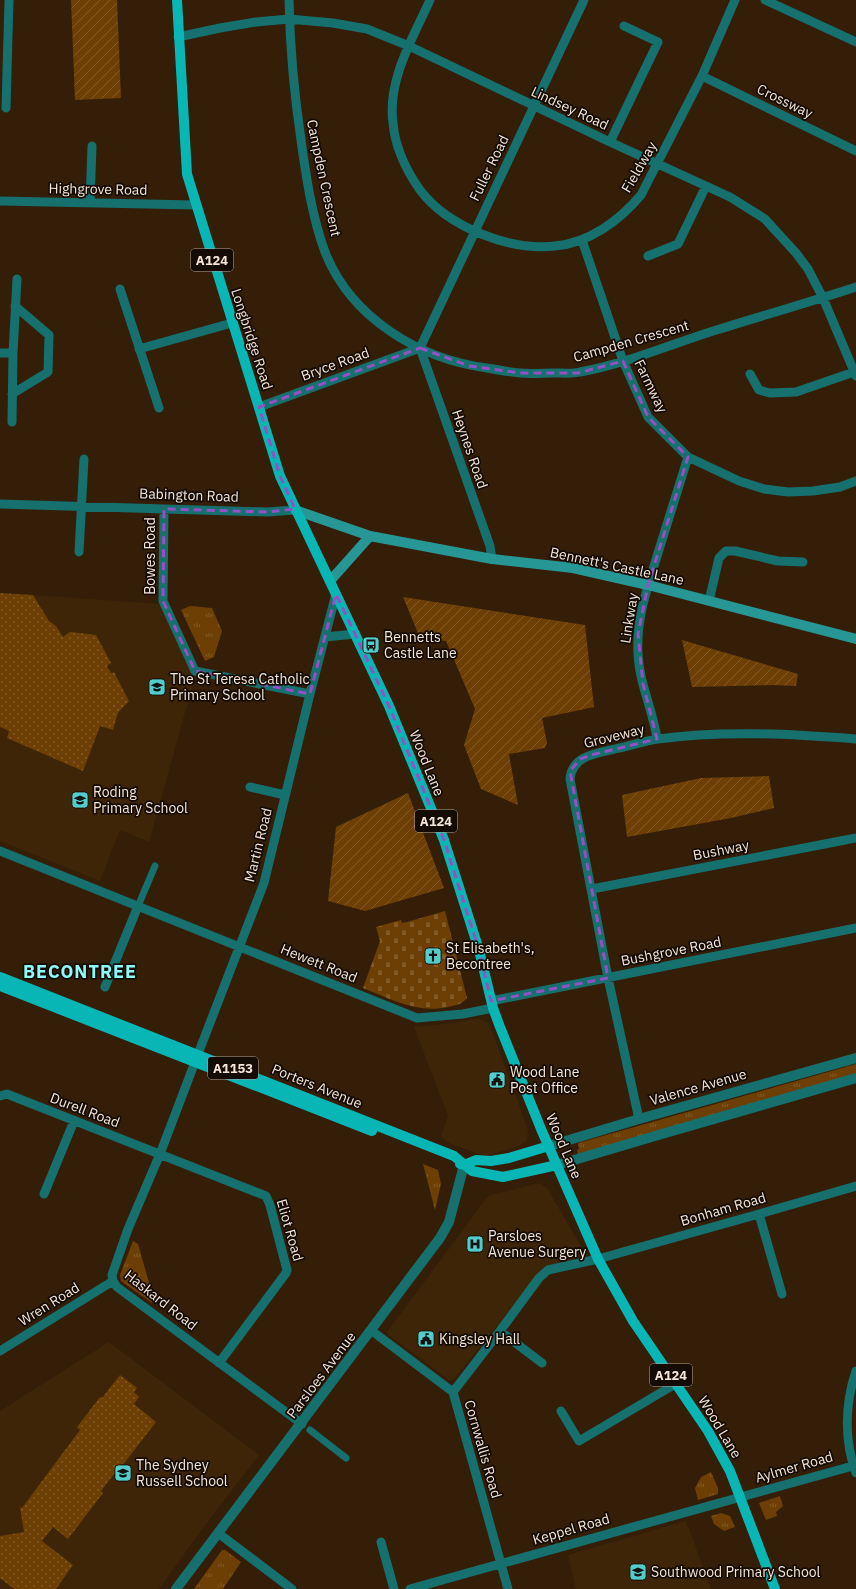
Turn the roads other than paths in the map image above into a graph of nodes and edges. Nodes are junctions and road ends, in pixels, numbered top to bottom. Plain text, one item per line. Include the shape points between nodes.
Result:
1 (9, 0) edge
2 (177, 0) edge
3 (289, 0) edge
4 (430, 0) edge
5 (584, 0) edge
6 (735, 0) edge
7 (765, 0) edge
8 (289, 19) junction
9 (624, 26) dead end
10 (178, 37) junction
11 (4, 42) edge
12 (856, 42) edge
13 (409, 46) junction
14 (702, 76) junction
15 (534, 106) junction
16 (6, 108) dead end
17 (610, 142) junction
18 (92, 146) dead end
19 (856, 150) edge
20 (658, 164) junction
21 (706, 186) junction
22 (0, 201) edge
23 (90, 203) junction
24 (195, 205) junction
25 (474, 231) junction
26 (582, 240) junction
27 (648, 256) dead end
28 (17, 279) dead end
29 (856, 287) edge
30 (120, 289) dead end
31 (823, 298) junction
32 (15, 306) junction
33 (232, 323) junction
34 (420, 348) junction
35 (139, 349) junction
36 (0, 353) edge
37 (13, 353) junction
38 (623, 361) junction
39 (750, 374) dead end
40 (855, 374) edge
41 (12, 394) junction
42 (259, 407) junction
43 (159, 408) dead end
44 (12, 422) dead end
45 (688, 457) junction
46 (84, 459) dead end
47 (856, 481) edge
48 (0, 504) edge
49 (81, 506) junction
50 (164, 509) junction
51 (295, 510) junction
52 (370, 536) junction
53 (79, 552) dead end
54 (492, 559) junction
55 (803, 562) dead end
56 (330, 581) junction
57 (648, 585) junction
58 (336, 594) junction
59 (709, 601) junction
60 (355, 634) junction
61 (325, 637) junction
62 (856, 639) edge
63 (310, 694) junction
64 (657, 739) junction
65 (856, 739) edge
66 (250, 787) dead end
67 (285, 795) junction
68 (856, 838) edge
69 (0, 851) edge
70 (155, 866) dead end
71 (592, 889) junction
72 (138, 906) junction
73 (856, 928) edge
74 (241, 946) junction
75 (0, 977) edge
76 (608, 978) junction
77 (0, 986) edge
78 (105, 987) dead end
79 (492, 1005) junction
80 (197, 1058) junction
81 (856, 1058) edge
82 (856, 1078) edge
83 (0, 1096) edge
84 (639, 1119) junction
85 (74, 1121) junction
86 (549, 1146) junction
87 (160, 1154) junction
88 (464, 1164) junction
89 (557, 1165) junction
90 (856, 1186) edge
91 (44, 1194) dead end
92 (760, 1214) junction
93 (598, 1258) junction
94 (113, 1281) junction
95 (782, 1294) dead end
96 (372, 1331) junction
97 (500, 1331) junction
98 (0, 1351) edge
99 (219, 1363) junction
100 (542, 1363) dead end
101 (856, 1371) edge
102 (677, 1383) junction
103 (453, 1392) junction
104 (561, 1411) dead end
105 (306, 1427) junction
106 (346, 1458) dead end
107 (855, 1468) edge
108 (740, 1497) junction
109 (218, 1533) junction
110 (381, 1542) dead end
111 (501, 1564) junction
112 (176, 1589) edge
113 (292, 1589) edge
114 (394, 1589) edge
115 (410, 1589) edge
116 (508, 1589) edge
117 (775, 1589) edge

1 - 11 street
2 - 10 main road, Longbridge Road / A124
3 - 8 street, Campden Crescent
4 - 13 street, Fieldway
5 - 15 street, Fuller Road
6 - 14 street, Fieldway
7 - 12 street
8 - 10 street, Lindsey Road via 227,26
8 - 13 street, Lindsey Road via 367,29
8 - 34 street, Campden Crescent via 294,92 304,162 314,212 326,252 349,294 365,312 405,341
9 - 17 street via 658,42
10 - 24 main road, Longbridge Road / A124 via 187,174
11 - 16 street
13 - 15 street, Lindsey Road
13 - 25 street, Fieldway via 398,72 392,99 392,122 396,143 406,168 420,190 451,218
14 - 19 street, Crossway
14 - 20 street, Fieldway
15 - 17 street, Lindsey Road
15 - 25 street, Fuller Road
17 - 20 street, Lindsey Road
18 - 23 street
20 - 21 street, Lindsey Road
20 - 26 street, Fieldway via 641,195 629,210 610,225
21 - 27 street via 678,244
21 - 31 street, Lindsey Road via 730,197 765,219 804,264
22 - 23 street, Highgrove Road
23 - 24 street, Highgrove Road
24 - 33 main road, Longbridge Road / A124
25 - 26 street, Fieldway via 523,246 556,246
25 - 34 street, Fuller Road
26 - 38 street, Farmway
28 - 32 street
29 - 31 street, Campden Crescent
30 - 35 street
31 - 38 street, Campden Crescent
31 - 40 street, Lindsey Road
32 - 37 street
32 - 41 street via 49,335 48,372
33 - 35 street
33 - 42 main road, Longbridge Road / A124
34 - 38 street, Campden Crescent via 470,366 520,373 578,373
34 - 42 street, Bryce Road
34 - 54 street, Heynes Road via 490,546
35 - 43 street
36 - 37 street
37 - 41 street
38 - 45 street, Farmway via 648,417
39 - 40 street via 758,390 770,393 796,392
41 - 44 street
42 - 51 main road, Longbridge Road / A124 via 280,476
45 - 47 street, Farmway via 739,481 764,489 812,491 840,487
45 - 57 street, Linkway
46 - 49 street
48 - 49 street, Babington Road
49 - 50 street, Babington Road
49 - 53 street
50 - 51 street, Babington Road via 267,512
50 - 63 street, Bowes Road via 163,601 195,672
51 - 52 main road, Bennett's Castle Lane
51 - 56 main road, Longbridge Road / A124
52 - 54 main road, Bennett's Castle Lane
52 - 56 main road
54 - 57 main road, Bennett's Castle Lane via 573,568
55 - 59 street via 778,561 726,551 719,558
56 - 58 main road, Wood Lane / A124
57 - 59 main road, Bennett's Castle Lane
57 - 64 street, Linkway via 641,610 638,655
58 - 60 main road, Wood Lane / A124
58 - 61 street, Martin Road
59 - 62 main road, Bennett's Castle Lane
60 - 61 street
60 - 79 main road, Wood Lane / A124 via 389,706 444,840 479,950
61 - 63 street, Martin Road
63 - 67 street, Martin Road
64 - 65 street, Groveway via 702,734 802,735
64 - 71 street, Groveway via 580,759 570,771
66 - 67 street
67 - 74 street, Martin Road via 264,883
68 - 71 street, Bushway
69 - 72 street, Hewett Road
70 - 72 street
71 - 76 street, Groveway
72 - 74 street, Hewett Road
72 - 78 street
73 - 76 street, Bushgrove Road
74 - 79 street, Hewett Road via 417,1018 463,1014
74 - 80 street, Martin Road
75 - 80 main road, Porters Avenue / A1153
76 - 79 street, Bushgrove Road
76 - 84 street, Groveway
77 - 80 main road, Porters Avenue / A1153
79 - 86 main road, Wood Lane / A124
80 - 87 street, Haskard Road
80 - 88 main road, Porters Avenue / A1153 via 454,1156
81 - 84 street, Valence Avenue
82 - 89 street
83 - 85 street, Durell Road via 7,1094
84 - 86 street, Valence Avenue
85 - 87 street, Durell Road
85 - 91 street
86 - 88 main road via 509,1158 476,1160
86 - 89 main road, Wood Lane / A124
87 - 94 street, Haskard Road via 128,1229 112,1275
87 - 99 street, Eliot Road via 266,1196 270,1205 287,1266 286,1273
88 - 89 main road, Porters Avenue / A1153 via 472,1171 503,1177
88 - 96 street, Parsloes Avenue via 446,1228
89 - 93 main road, Wood Lane / A124
90 - 92 street, Bonham Road
92 - 93 street, Bonham Road
92 - 95 street
93 - 97 street, Bonham Road via 548,1270 539,1278
93 - 102 main road, Wood Lane / A124 via 633,1321
94 - 98 street, Wren Road
94 - 99 street, Haskard Road via 117,1287
96 - 103 street, Cornwallis Road
96 - 105 street, Parsloes Avenue
97 - 100 street
97 - 103 street, Bonham Road
99 - 105 street, Haskard Road
101 - 107 street via 850,1390 848,1415 849,1447
102 - 104 street via 579,1441
102 - 108 main road, Wood Lane / A124 via 708,1431 730,1471
103 - 111 street, Cornwallis Road
105 - 106 street
105 - 109 street, Parsloes Avenue
107 - 108 street, Aylmer Road
108 - 111 street, Keppel Road
108 - 117 main road, Wood Lane / A124
109 - 112 street, Parsloes Avenue
109 - 113 street
110 - 114 street
111 - 115 street, Keppel Road
111 - 116 street, Cornwallis Road

